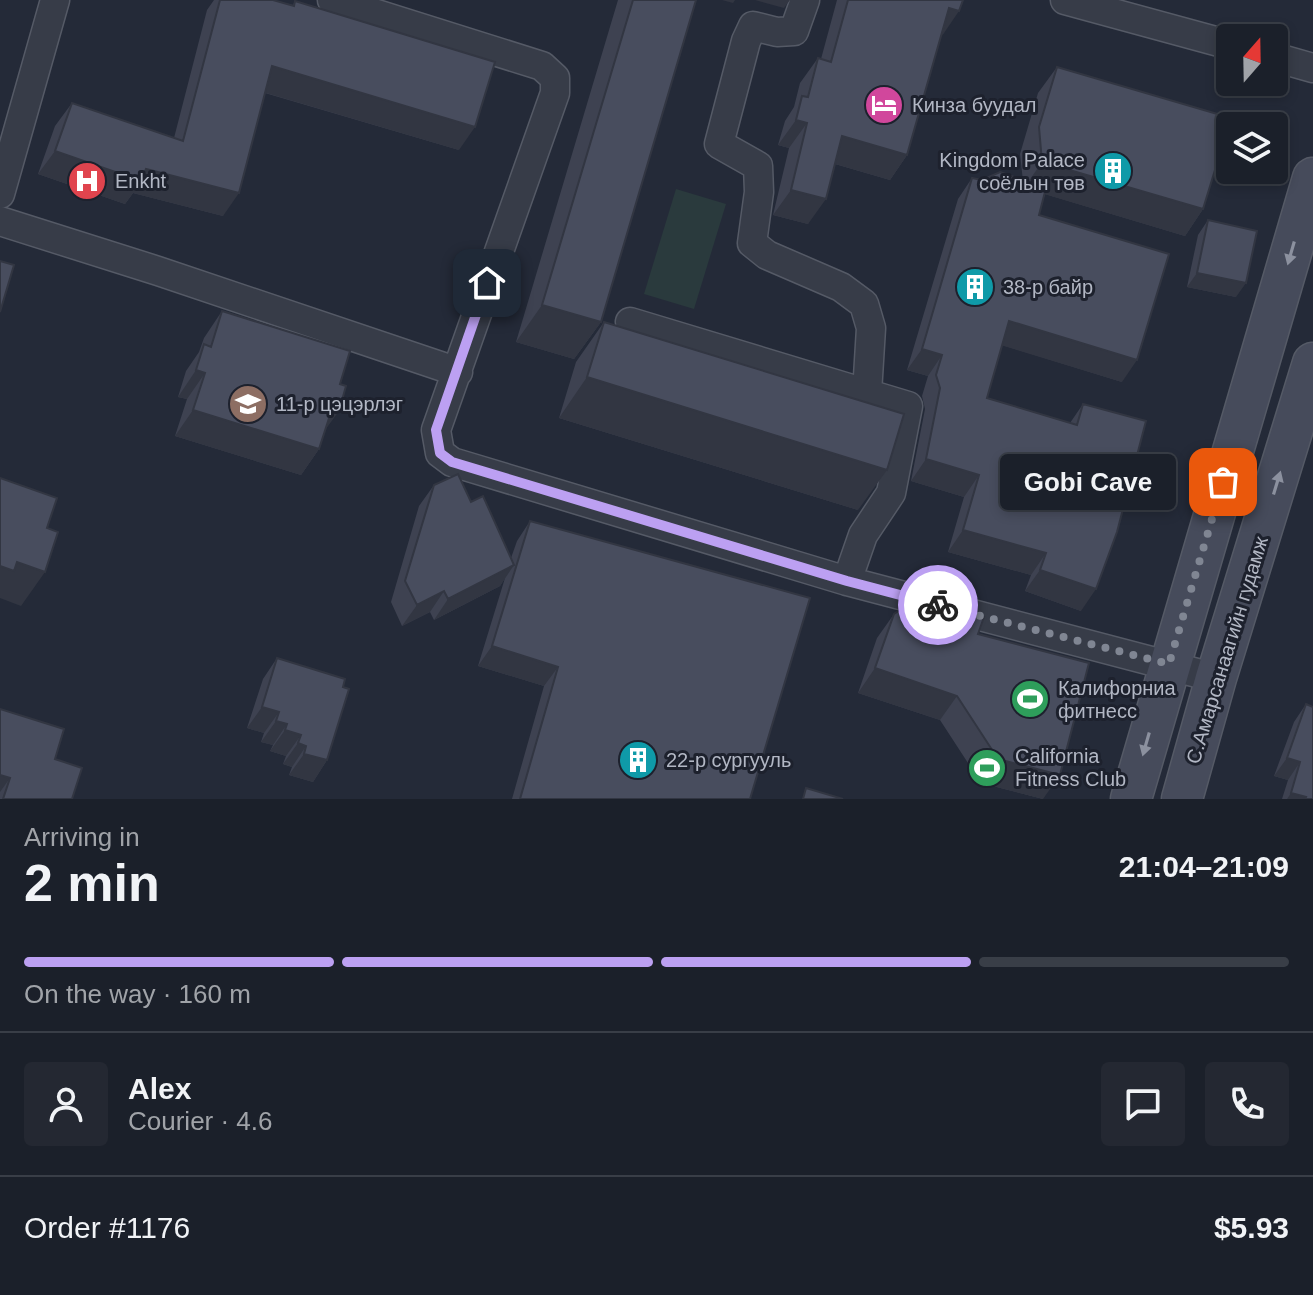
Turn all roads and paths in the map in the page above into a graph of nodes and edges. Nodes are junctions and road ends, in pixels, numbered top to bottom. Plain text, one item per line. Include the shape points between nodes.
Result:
1 (55, 0) edge
2 (332, 0) edge
3 (805, 0) edge
4 (1065, 0) edge
5 (1216, 41) edge
6 (1288, 61) edge
7 (1313, 68) edge
8 (1313, 178) edge
9 (0, 194) edge
10 (0, 221) edge
11 (630, 322) dead end
12 (1313, 363) edge
13 (458, 372) junction
14 (867, 393) junction
15 (847, 581) junction
16 (1169, 664) junction
17 (1216, 678) junction
18 (1131, 799) edge
19 (1182, 799) edge

1 - 9 street
2 - 13 street via 542,66 555,78 555,93
3 - 14 street via 794,31 753,26 719,144 758,166 752,243 864,304 871,328
4 - 5 street
6 - 7 street
8 -> 16 main road
10 - 13 street
11 - 14 street
17 -> 12 main road, С.Амарсанаагийн гудамж
13 - 15 street via 436,430 440,453 452,462
14 - 15 street via 908,406 891,493 863,535
15 - 16 street
16 - 17 street
16 -> 18 main road
17 - 19 main road, С.Амарсанаагийн гудамж

